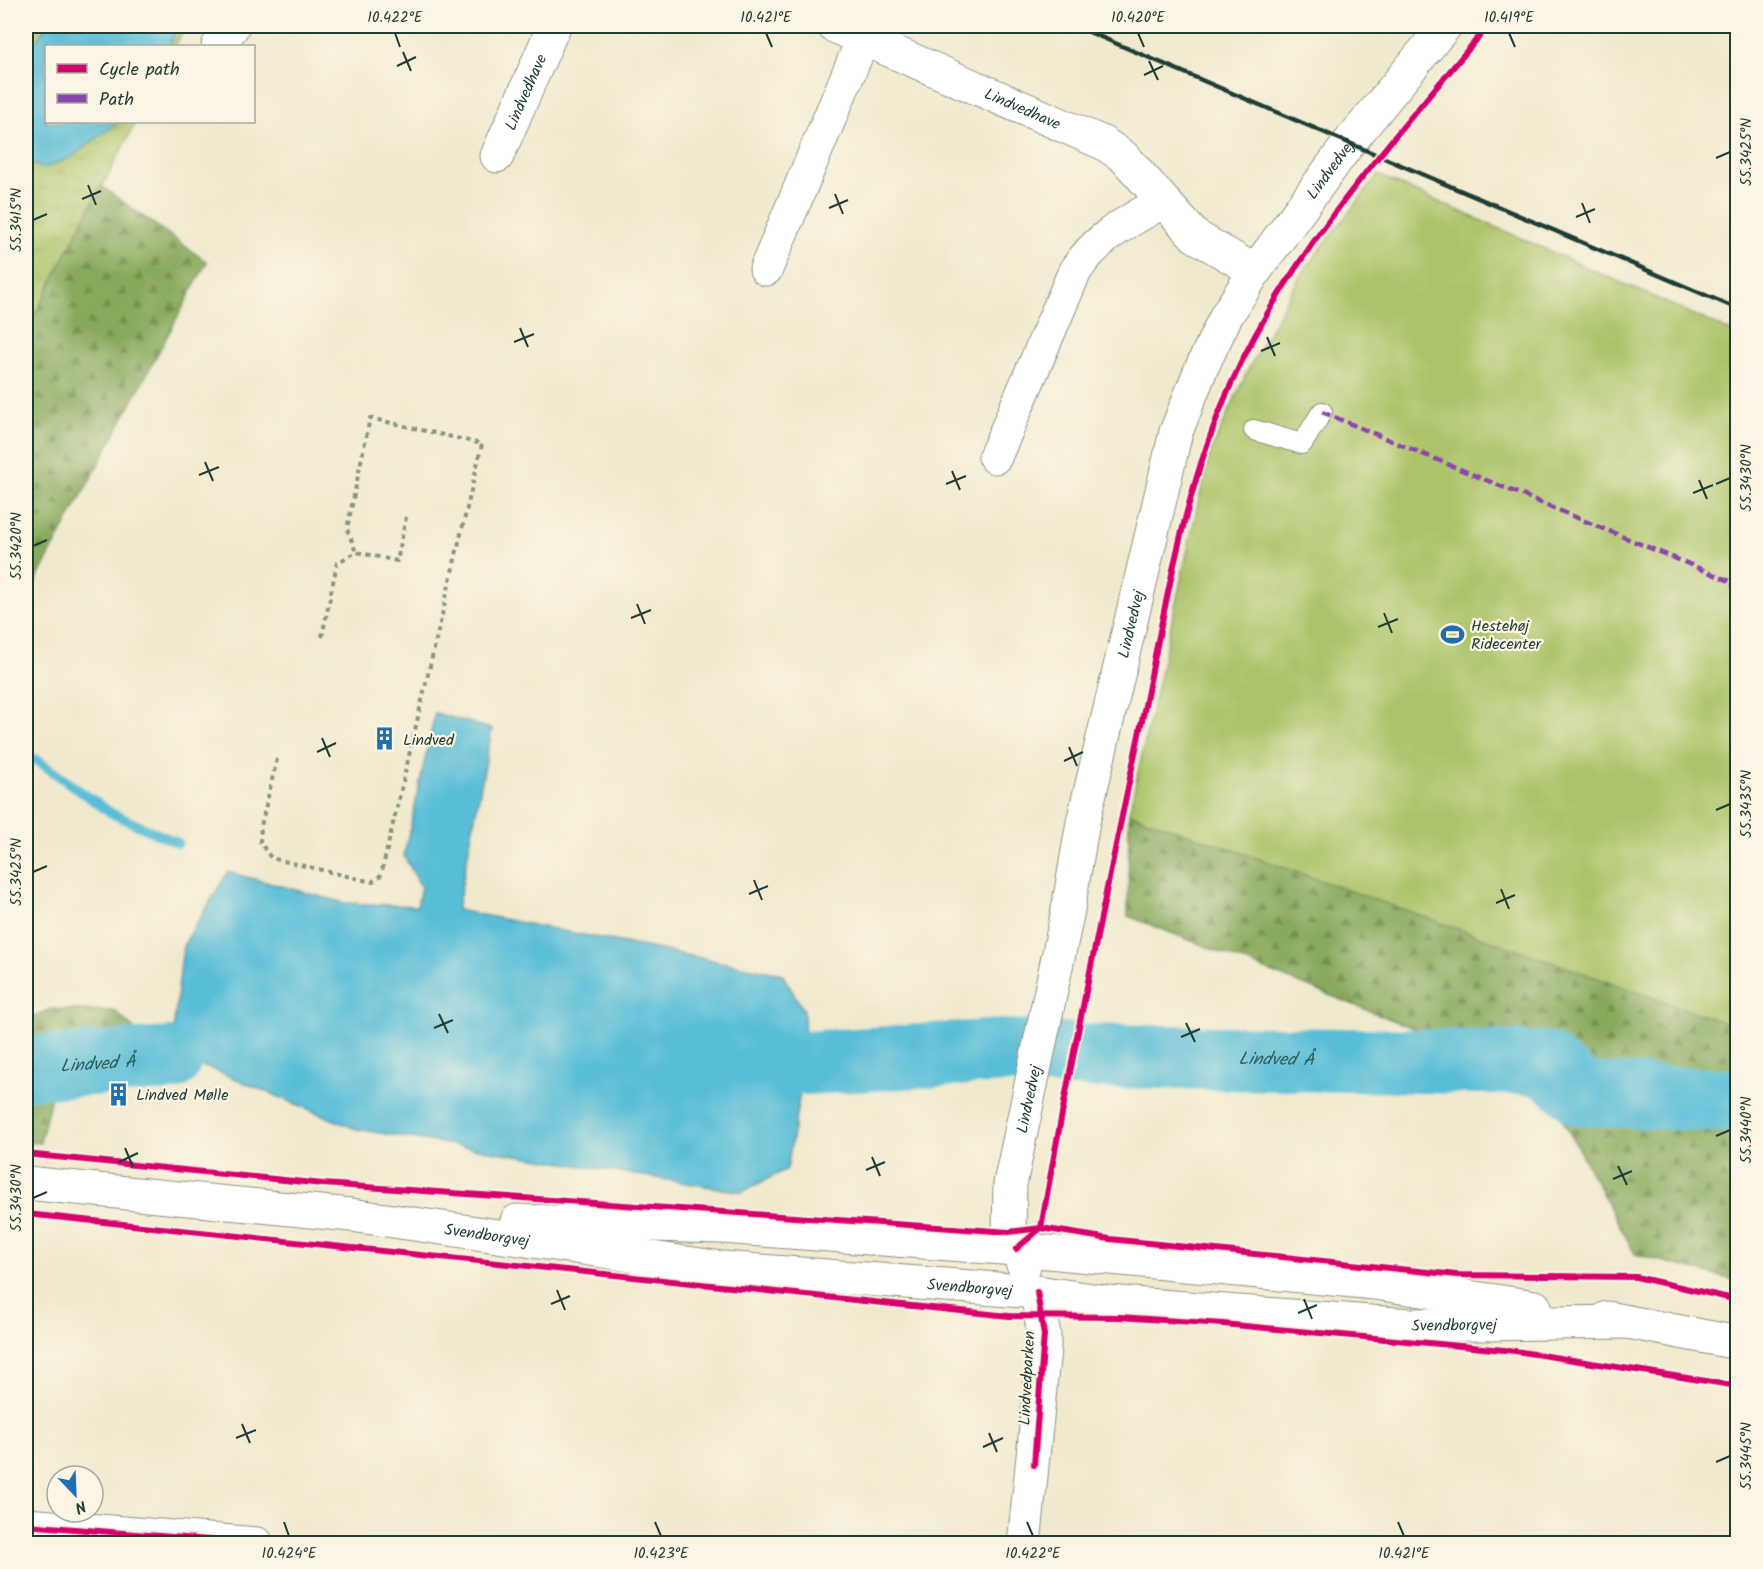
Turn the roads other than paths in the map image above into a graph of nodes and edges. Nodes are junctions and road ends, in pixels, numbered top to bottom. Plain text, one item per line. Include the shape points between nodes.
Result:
1 (233, 26) edge
2 (554, 26) edge
3 (834, 26) edge
4 (1445, 26) edge
5 (863, 39) junction
6 (219, 45) edge
7 (497, 156) dead end
8 (1162, 202) junction
9 (766, 269) dead end
10 (1255, 271) junction
11 (1322, 412) dead end
12 (1254, 430) dead end
13 (995, 457) dead end
14 (26, 1183) edge
15 (351, 1215) junction
16 (1016, 1249) junction
17 (1037, 1292) junction
18 (1628, 1322) junction
19 (1737, 1343) edge
20 (26, 1525) edge
21 (155, 1539) edge
22 (257, 1544) edge
23 (1024, 1544) edge

1 - 6 street
2 - 7 street, Lindvedhave
3 - 5 street, Lindvedhave
4 - 10 street, Lindvedvej via 1349,143
5 - 8 street, Lindvedhave via 1103,143 1124,157
5 - 9 street
8 - 10 street, Lindvedhave via 1195,236
8 - 13 street via 1089,249 1075,271
10 - 16 street, Lindvedvej via 1226,316 1176,432 1083,822 1010,1184 1009,1232
11 - 12 lane via 1302,444
14 - 15 street, Svendborgvej
15 - 16 street, Svendborgvej via 722,1227
15 - 17 street, Svendborgvej via 722,1268
16 - 17 street, Lindvedvej
16 - 18 street, Svendborgvej via 1375,1283
17 - 18 street, Svendborgvej via 1107,1302 1369,1323
17 - 23 street, Lindvedparken via 1044,1349
18 - 19 street, Svendborgvej
20 - 21 street
21 - 22 street

